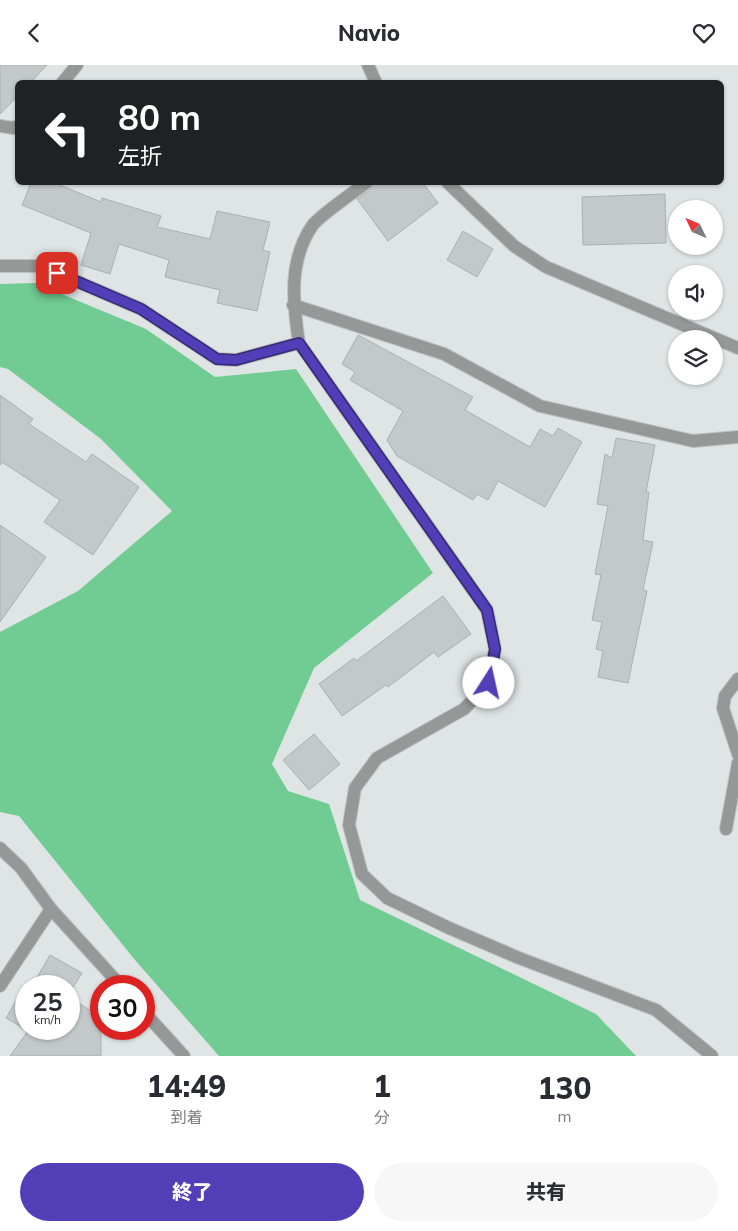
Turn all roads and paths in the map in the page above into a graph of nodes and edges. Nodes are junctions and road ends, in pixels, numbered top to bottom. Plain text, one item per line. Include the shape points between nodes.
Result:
1 (77, 65) edge
2 (368, 65) edge
3 (64, 80) edge
4 (375, 80) edge
5 (0, 126) edge
6 (15, 127) edge
7 (363, 185) edge
8 (450, 185) edge
9 (0, 266) edge
10 (294, 305) junction
11 (299, 343) junction
12 (738, 348) edge
13 (738, 437) edge
14 (738, 679) edge
15 (738, 754) edge
16 (738, 763) edge
17 (726, 829) dead end
18 (0, 848) edge
19 (51, 909) junction
20 (111, 975) edge
21 (0, 986) edge
22 (155, 1023) edge
23 (184, 1056) edge
24 (712, 1056) edge

1 - 3 street
2 - 4 street
5 - 6 street
7 - 10 street via 312,226 294,267
8 - 12 street via 514,246 546,267
9 - 11 street via 41,266 141,309 217,359 236,360
10 - 11 street
10 - 13 street via 444,354 540,407 693,441
11 - 24 street via 487,610 495,649 489,683 464,709 377,758 355,788 349,825 362,874 388,899 449,928 656,1009
14 - 15 street via 725,696 723,708
16 - 17 street
18 - 19 street via 21,868
19 - 20 street
19 - 21 street
22 - 23 street

